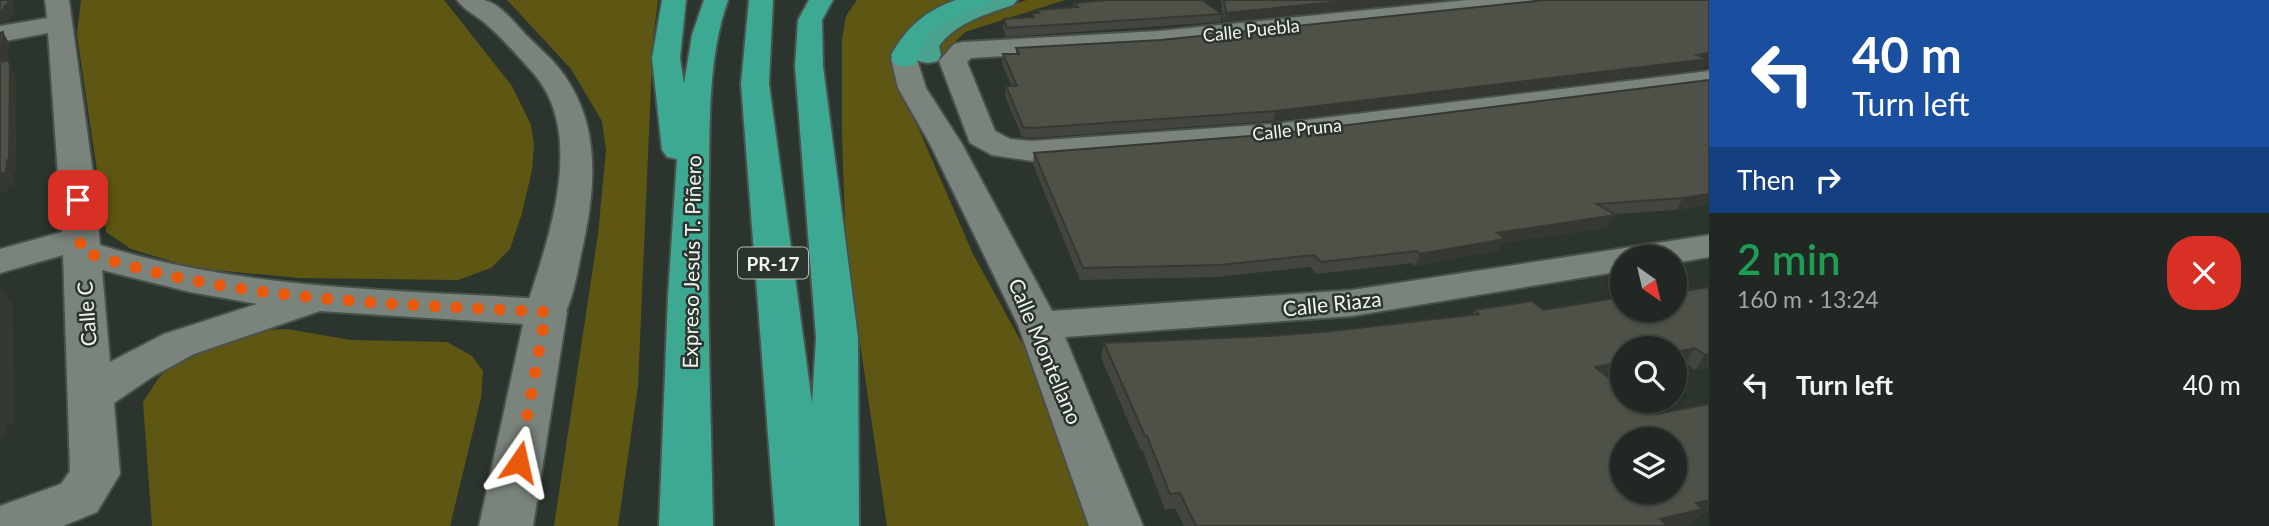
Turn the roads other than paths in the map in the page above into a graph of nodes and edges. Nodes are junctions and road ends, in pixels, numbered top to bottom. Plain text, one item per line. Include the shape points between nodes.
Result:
1 (468, 0) edge
2 (674, 0) edge
3 (761, 0) edge
4 (821, 0) edge
5 (838, 0) edge
6 (979, 0) edge
7 (1005, 0) edge
8 (1302, 0) edge
9 (1538, 0) edge
10 (714, 2) edge
11 (491, 7) edge
12 (58, 12) edge
13 (1331, 22) junction
14 (0, 34) edge
15 (963, 50) joint
16 (917, 57) junction
17 (809, 66) junction
18 (1709, 79) edge
19 (690, 203) junction
20 (80, 245) junction
21 (1709, 246) edge
22 (1687, 249) edge
23 (0, 261) edge
24 (1610, 262) edge
25 (317, 298) junction
26 (546, 312) junction
27 (1040, 325) junction
28 (93, 395) junction
29 (6, 526) edge
30 (506, 526) edge
31 (686, 526) edge
32 (803, 526) edge
33 (832, 526) edge
34 (1115, 526) edge

1 - 11 street
2 - 19 highway via 666,58 674,133
3 - 32 highway, PR-17 via 754,84
4 - 17 highway via 810,20
5 - 17 highway
6 - 16 highway via 920,27 904,55
7 - 16 highway via 948,22
8 - 13 street
9 - 13 street, Calle Puebla
10 - 19 highway, Expreso Jesús T. Piñero via 696,109
11 - 26 street via 553,79 566,102 578,147 575,204
12 - 14 street
12 - 20 street, Calle C
13 - 15 street, Calle Puebla via 1159,39
15 - 18 street, Calle Pruna via 953,61 981,136 1003,148 1032,150 1273,133
16 - 27 street, Calle Montellano via 912,88
17 - 33 highway via 837,338
19 - 31 highway, Expreso Jesús T. Piñero
20 - 23 street
20 - 25 street via 113,262 262,293
20 - 28 street, Calle C
21 - 22 street
24 - 27 street, Calle Riaza via 1352,303
25 - 26 street
25 - 28 street via 179,344 135,366
26 - 30 street
27 - 34 street, Calle Montellano
28 - 29 street, Calle C via 96,474 79,498

